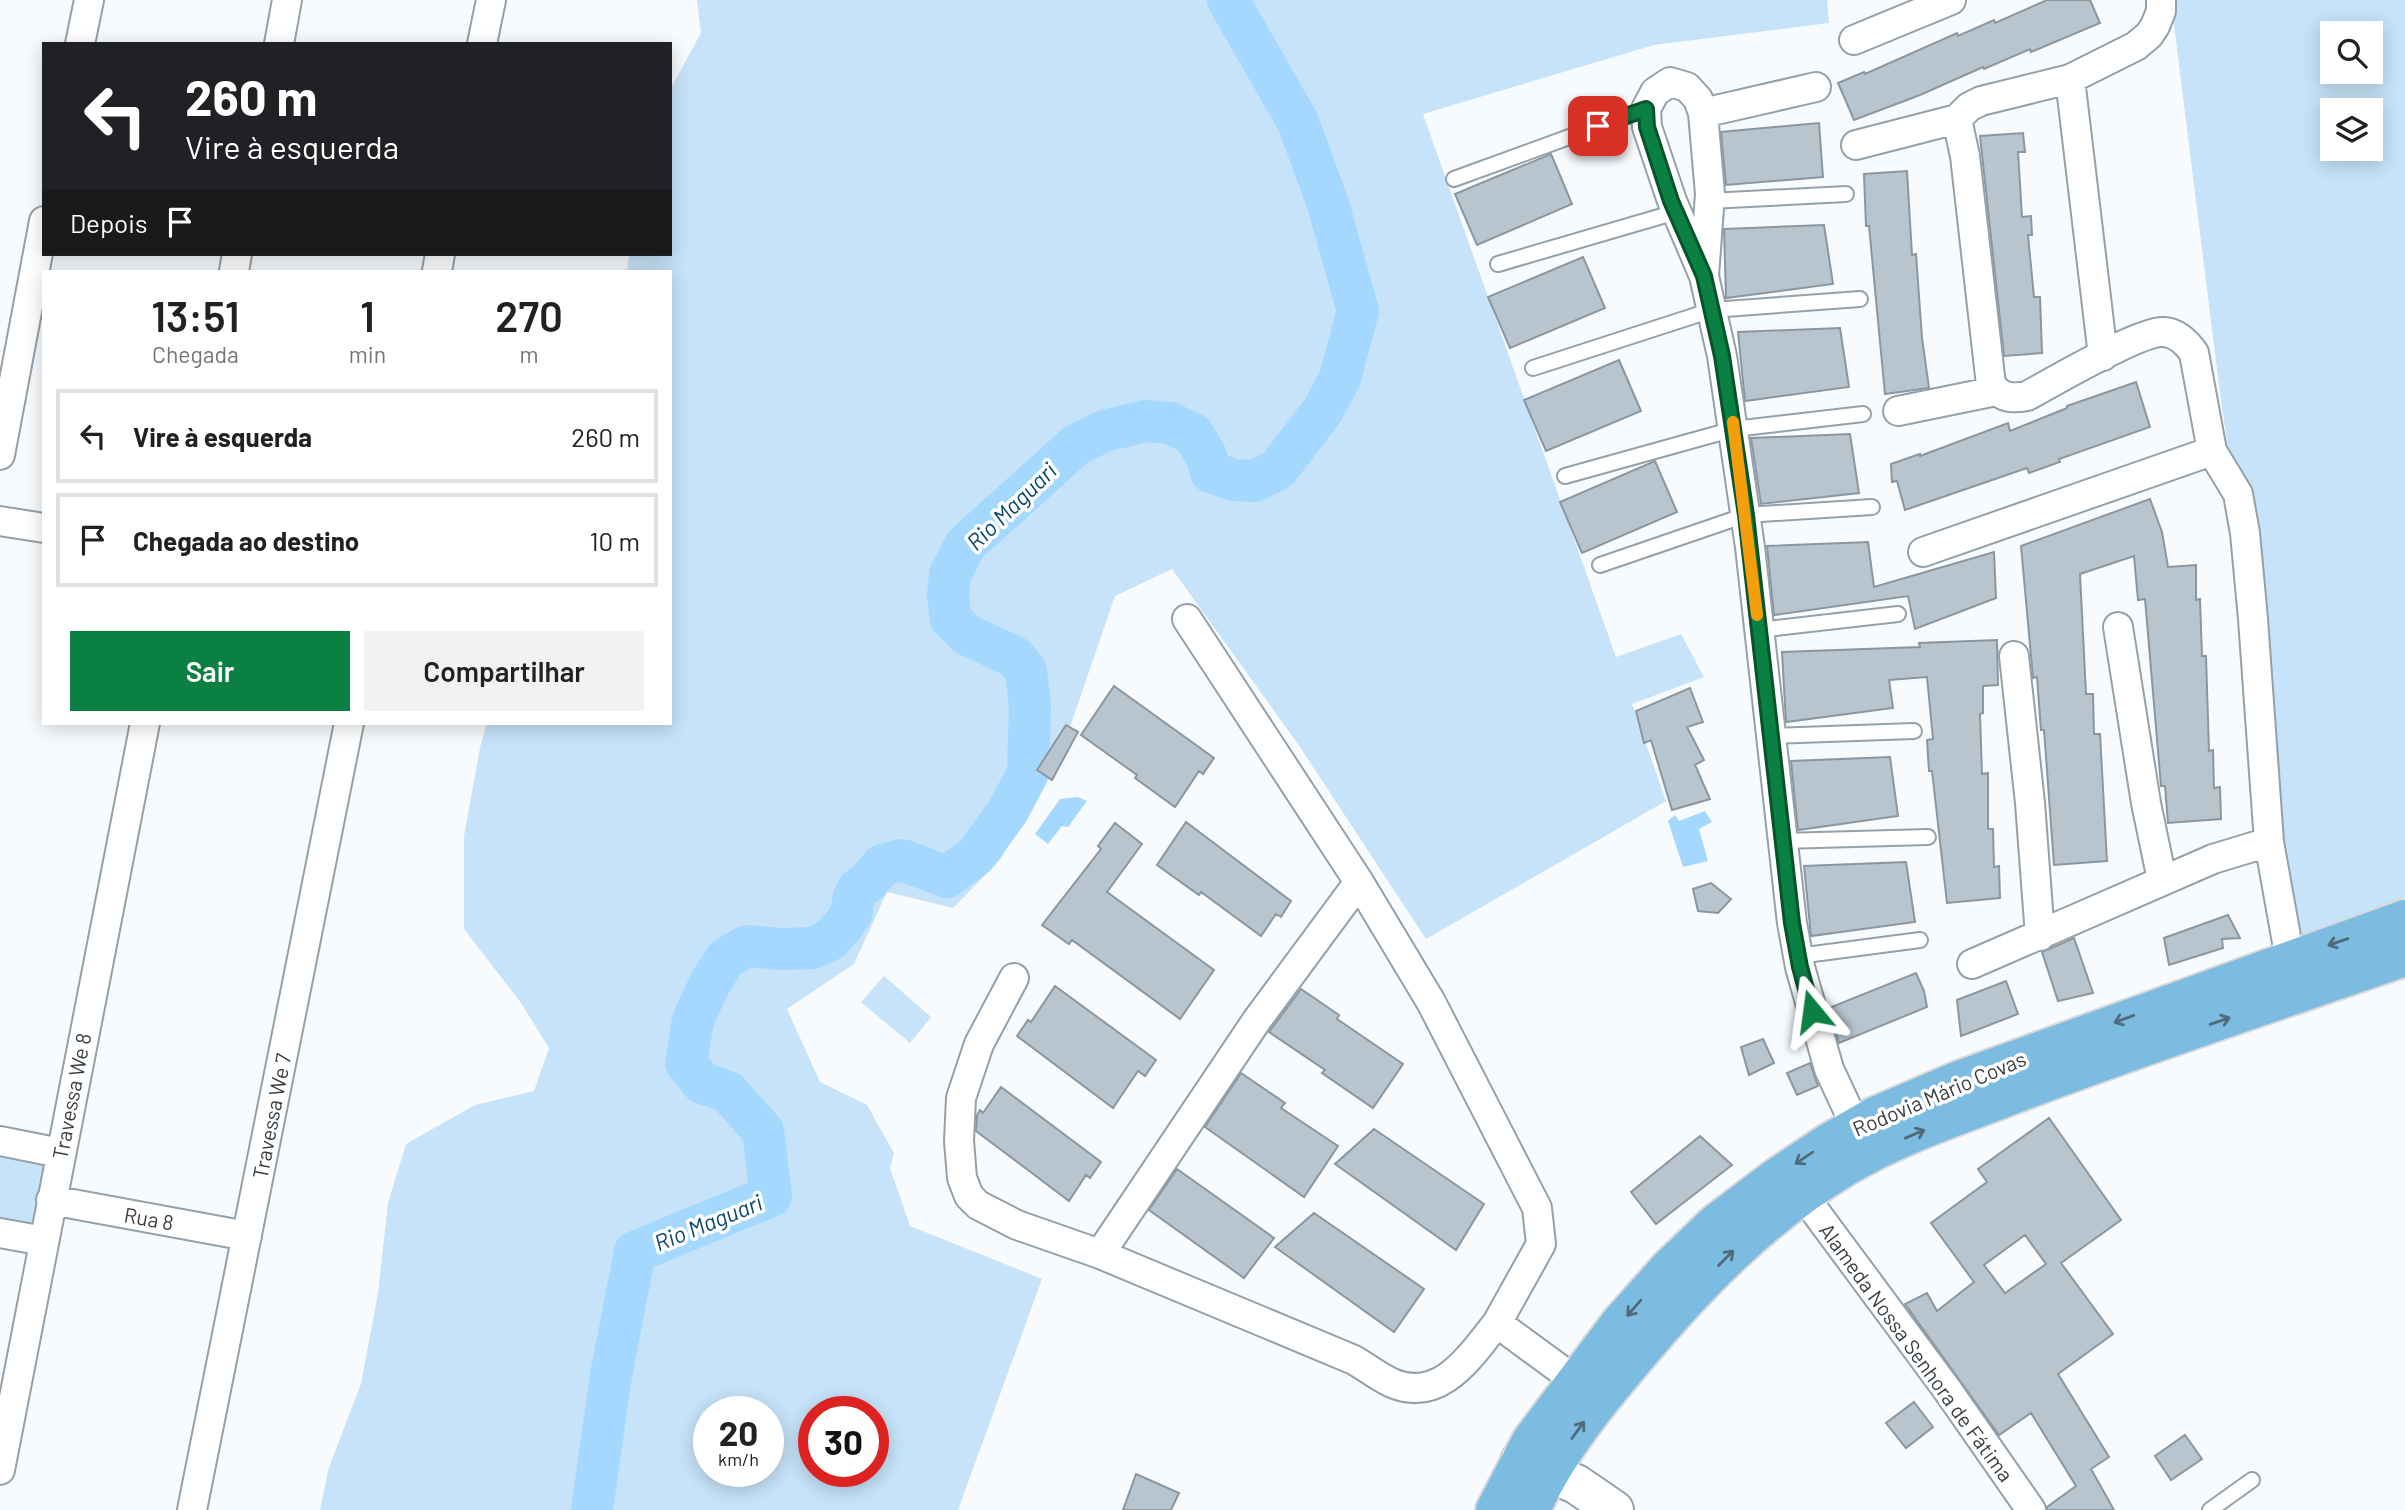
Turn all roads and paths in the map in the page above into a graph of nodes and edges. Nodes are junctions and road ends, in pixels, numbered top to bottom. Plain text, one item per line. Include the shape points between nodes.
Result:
1 (89, 0) edge
2 (287, 0) edge
3 (491, 0) edge
4 (1951, 0) edge
5 (2161, 0) edge
6 (1854, 40) dead end
7 (80, 42) edge
8 (279, 42) edge
9 (482, 42) edge
10 (2070, 79) junction
11 (1816, 87) dead end
12 (1646, 109) junction
13 (1703, 113) junction
14 (1957, 119) junction
15 (1856, 145) dead end
16 (1454, 179) dead end
17 (1846, 194) dead end
18 (1709, 201) junction
19 (1676, 212) junction
20 (42, 232) edge
21 (1498, 264) dead end
22 (1704, 276) junction
23 (1860, 299) dead end
24 (1712, 310) junction
25 (2103, 356) junction
26 (1533, 368) dead end
27 (1996, 391) junction
28 (1898, 411) dead end
29 (1863, 414) dead end
30 (1734, 429) junction
31 (2212, 451) junction
32 (0, 455) edge
33 (1565, 476) dead end
34 (1872, 506) dead end
35 (1746, 515) junction
36 (0, 521) edge
37 (42, 528) edge
38 (1923, 552) dead end
39 (1600, 565) dead end
40 (1898, 614) dead end
41 (1187, 618) dead end
42 (2118, 627) dead end
43 (1759, 630) junction
44 (2014, 656) dead end
45 (145, 725) edge
46 (349, 725) edge
47 (1914, 730) dead end
48 (1770, 736) junction
49 (1928, 837) dead end
50 (1782, 841) junction
51 (2269, 842) junction
52 (2162, 880) junction
53 (1359, 882) junction
54 (2404, 922) edge
55 (2040, 936) junction
56 (1920, 940) dead end
57 (1798, 956) junction
58 (2405, 957) edge
59 (2290, 959) junction
60 (1972, 964) dead end
61 (1014, 978) dead end
62 (1856, 1127) junction
63 (0, 1141) edge
64 (60, 1153) junction
65 (1803, 1195) junction
66 (51, 1200) junction
67 (0, 1233) edge
68 (247, 1236) junction
69 (44, 1241) junction
70 (1100, 1254) junction
71 (1497, 1323) junction
72 (1576, 1381) junction
73 (1535, 1466) junction
74 (0, 1471) edge
75 (2252, 1480) dead end
76 (192, 1510) edge
77 (1495, 1510) edge
78 (1531, 1510) edge
79 (1614, 1510) edge
80 (2031, 1510) edge
81 (2210, 1510) edge

1 - 7 street
2 - 8 street
3 - 9 street
4 - 6 street
5 - 10 street via 2161,11 2149,35
10 - 14 street via 1981,102
10 - 25 street
11 - 13 street
12 - 13 street via 1655,92 1670,82 1687,87
12 - 16 lane
12 - 19 street via 1647,127
13 - 18 street
14 - 15 street
14 - 27 street via 1991,385
17 - 18 lane
18 - 22 street
19 - 21 lane
19 - 22 street
20 - 32 street
22 - 24 street
23 - 24 lane
24 - 26 lane
24 - 30 street
25 - 27 street via 2027,396 2009,398
25 - 31 street via 2152,333 2165,332 2188,343 2198,368
27 - 28 street
29 - 30 lane
30 - 33 lane
30 - 35 street
31 - 38 street
31 - 51 street via 2238,494 2245,533
34 - 35 lane
35 - 39 lane
35 - 43 street
36 - 37 street
40 - 43 lane
41 - 53 street
42 - 52 street
43 - 48 street
44 - 55 street
45 - 64 street, Travessa We 8
46 - 68 street, Travessa We 7
47 - 48 lane
48 - 50 street
49 - 50 lane
50 - 57 street
51 - 52 street
51 - 59 street
52 - 55 street
53 - 70 street via 1257,1020
53 - 71 street via 1431,1002 1537,1208 1541,1244
54 -> 59 main road, Rodovia Mário Covas
55 - 60 street
56 - 57 lane
57 - 62 street via 1829,1069
65 -> 58 main road, Rodovia Mário Covas via 1849,1165 1923,1130
59 -> 62 main road, Rodovia Mário Covas via 1959,1080
61 - 70 street via 979,1044 961,1098 962,1178 978,1205 1017,1225
62 -> 72 main road, Rodovia Mário Covas via 1715,1223 1636,1305
63 - 64 street
64 - 66 street, Travessa We 8
73 -> 65 main road, Rodovia Mário Covas via 1581,1426 1685,1299 1736,1248
65 - 80 street, Alameda Nossa Senhora de Fátima
66 - 68 street, Rua 8
66 - 69 street, Travessa We 8
67 - 69 street
68 - 76 street, Travessa We 7
69 - 74 street, Travessa We 8
70 - 71 street via 1354,1360 1393,1383 1416,1388 1436,1385 1451,1376
71 - 72 street
72 - 73 main road, Rodovia Mário Covas via 1531,1441
73 - 77 main road, Rodovia Mário Covas
73 - 78 main road, Rodovia Mário Covas
73 - 79 main road via 1576,1483
75 - 81 lane

